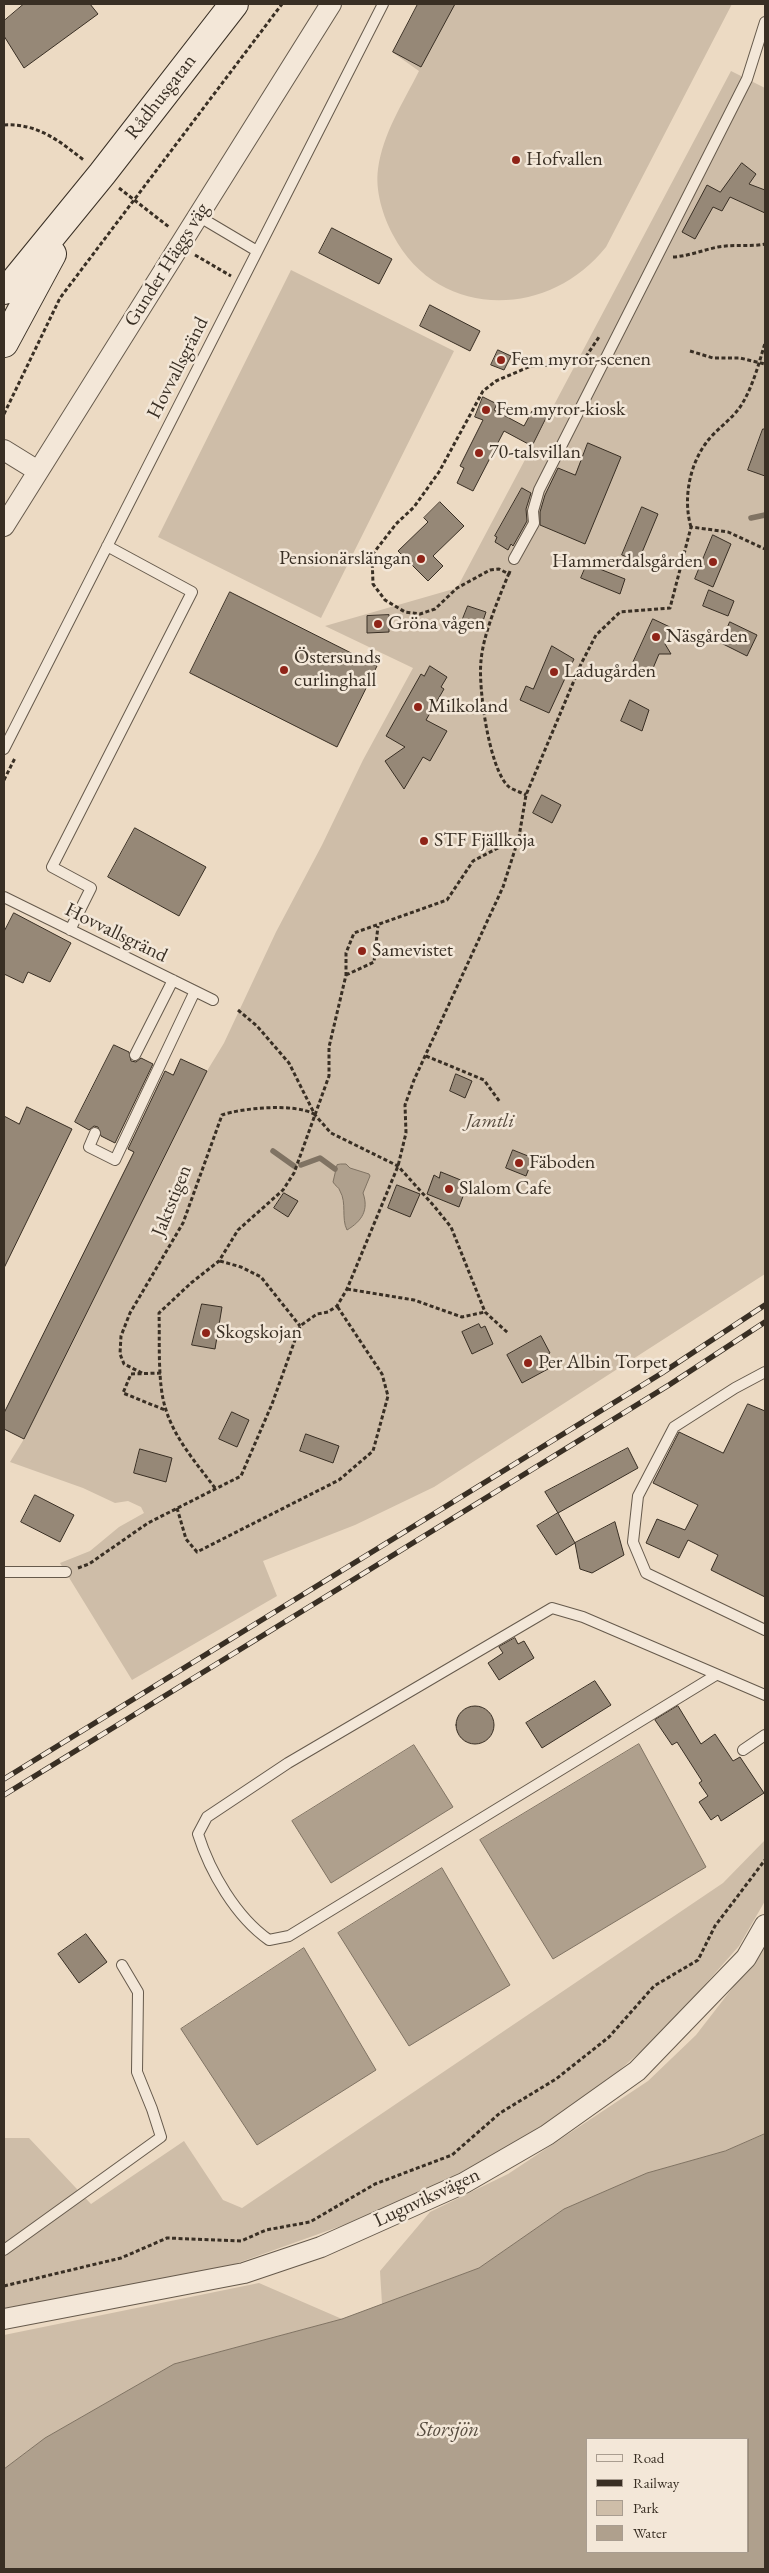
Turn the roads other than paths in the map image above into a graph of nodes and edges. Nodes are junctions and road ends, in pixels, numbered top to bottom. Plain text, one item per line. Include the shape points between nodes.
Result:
1 (234, 4) edge
2 (331, 4) edge
3 (383, 4) edge
4 (765, 22) edge
5 (95, 182) junction
6 (198, 216) junction
7 (257, 252) junction
8 (4, 290) edge
9 (4, 343) edge
10 (4, 435) edge
11 (10, 454) edge
12 (38, 471) junction
13 (4, 526) edge
14 (107, 546) junction
15 (513, 562) road end
16 (4, 749) edge
17 (4, 897) edge
18 (70, 930) junction
19 (173, 980) junction
20 (196, 991) junction
21 (213, 1000) dead end
22 (134, 1055) dead end
23 (95, 1133) dead end
24 (765, 1372) edge
25 (4, 1572) edge
26 (66, 1572) road end
27 (765, 1630) edge
28 (716, 1676) junction
29 (765, 1695) edge
30 (765, 1735) edge
31 (743, 1750) dead end
32 (765, 1924) edge
33 (122, 1965) dead end
34 (4, 2250) edge
35 (4, 2319) edge

1 - 5 main road, Rådhusgatan
2 - 6 street, Gunder Häggs väg
3 - 7 lane, Hovvallsgränd
4 - 15 lane via 751,66 539,490 533,510 534,522
5 - 8 main road, Rådhusgatan via 9,288
5 - 9 main road, Rådhusgatan
6 - 7 lane
6 - 12 street, Gunder Häggs väg
7 - 14 lane, Hovvallsgränd
10 - 11 street
11 - 12 street
12 - 13 street, Gunder Häggs väg
14 - 16 lane, Hovvallsgränd
14 - 18 lane via 192,592 52,867 91,888
17 - 18 lane, Hovvallsgränd
18 - 19 lane, Hovvallsgränd
19 - 20 lane, Hovvallsgränd
19 - 22 lane
20 - 21 lane, Hovvallsgränd
20 - 23 lane via 115,1160 89,1147
24 - 27 lane via 674,1427 638,1496 633,1542 646,1573
25 - 26 lane
28 - 28 lane via 584,1617 552,1608 288,1764 208,1817 198,1834 206,1860 254,1929 270,1940 289,1936
28 - 29 lane
30 - 31 lane
32 - 35 street, Lugnviksvägen via 746,1958 637,2071 547,2134 464,2183 321,2247 244,2273
33 - 34 lane via 138,1992 137,2072 161,2137

